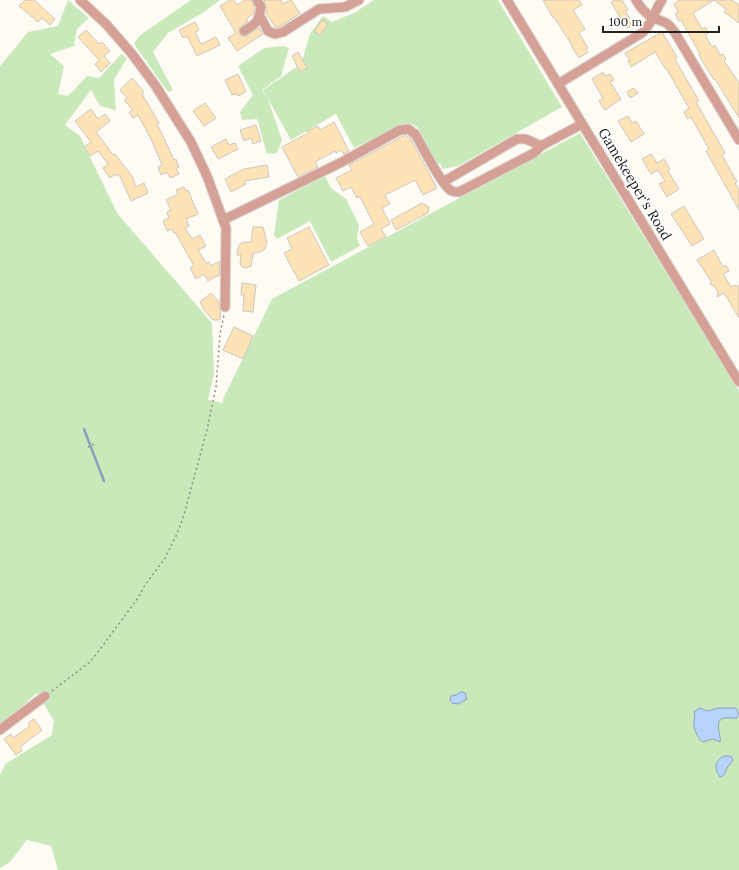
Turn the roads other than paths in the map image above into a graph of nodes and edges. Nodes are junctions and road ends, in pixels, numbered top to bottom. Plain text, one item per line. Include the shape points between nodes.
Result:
1 (80, 0) edge
2 (257, 0) edge
3 (359, 0) edge
4 (507, 0) edge
5 (636, 0) edge
6 (662, 0) edge
7 (260, 16) junction
8 (653, 17) junction
9 (244, 31) dead end
10 (558, 84) junction
11 (582, 124) junction
12 (739, 140) edge
13 (541, 146) junction
14 (443, 182) junction
15 (223, 220) junction
16 (224, 307) road end
17 (736, 372) edge
18 (739, 382) edge
19 (44, 696) road end
20 (0, 730) edge

1 - 15 street via 129,50 166,103 191,142
2 - 7 street via 261,8
3 - 7 street via 345,7 320,9 275,34 268,31
4 - 10 street, Gamekeeper's Road
5 - 8 street via 641,8
6 - 8 street
7 - 9 street via 256,24
8 - 10 street via 642,33
8 - 12 street via 665,21 674,31
10 - 11 street, Gamekeeper's Road
11 - 13 street
11 - 17 street, Gamekeeper's Road
13 - 14 street via 526,139 517,139
13 - 14 street via 534,153 459,192 451,191
14 - 15 street via 415,134 408,129 400,130
15 - 16 street via 227,232
17 - 18 street, Gamekeeper's Road
19 - 20 street

